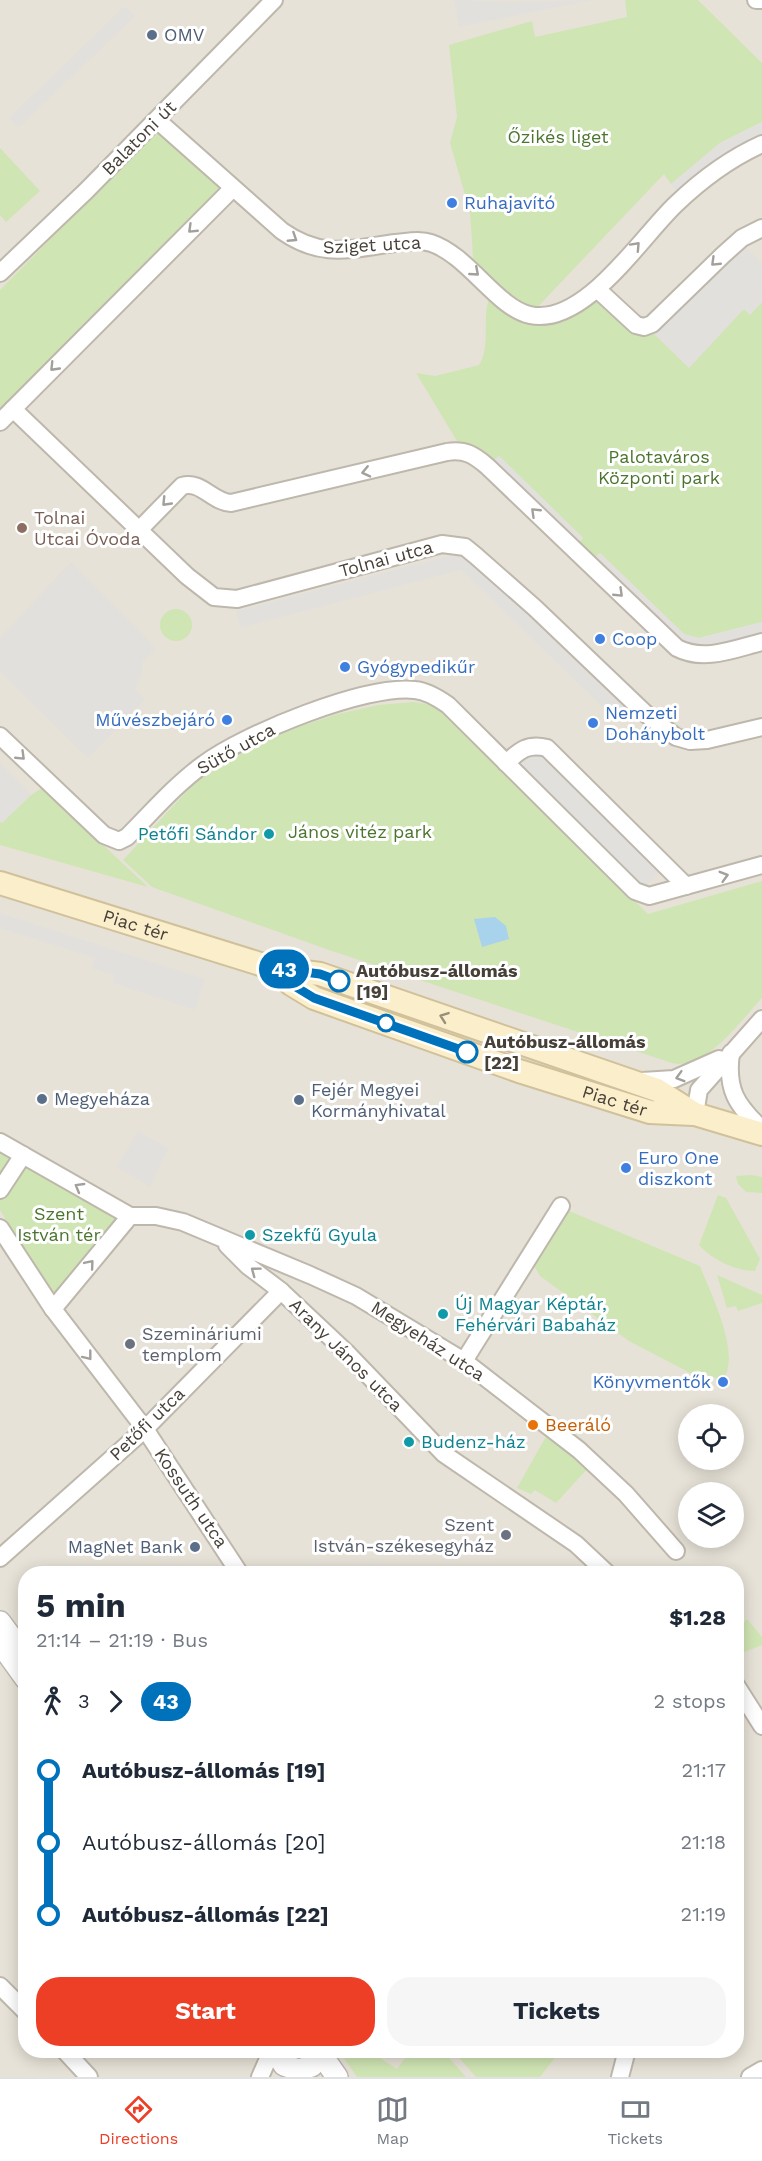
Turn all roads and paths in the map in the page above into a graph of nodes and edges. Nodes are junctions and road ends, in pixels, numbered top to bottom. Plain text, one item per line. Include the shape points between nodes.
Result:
1 (274, 0) edge
2 (756, 0) edge
3 (761, 0) edge
4 (157, 120) junction
5 (762, 144) edge
6 (233, 188) junction
7 (762, 228) edge
8 (0, 273) edge
9 (597, 289) junction
10 (13, 409) junction
11 (0, 422) edge
12 (139, 530) junction
13 (762, 642) edge
14 (762, 727) edge
15 (0, 736) edge
16 (506, 763) junction
17 (762, 865) edge
18 (0, 883) edge
19 (686, 886) junction
20 (273, 968) junction
21 (762, 1019) edge
22 (730, 1053) junction
23 (624, 1079) junction
24 (695, 1114) junction
25 (762, 1129) edge
26 (762, 1134) edge
27 (0, 1142) edge
28 (23, 1155) junction
29 (0, 1190) edge
30 (561, 1206) dead end
31 (130, 1216) junction
32 (0, 1228) edge
33 (219, 1238) junction
34 (281, 1291) junction
35 (52, 1310) junction
36 (464, 1361) junction
37 (145, 1429) junction
38 (676, 1551) dead end
39 (0, 1558) edge
40 (235, 1566) edge
41 (599, 1566) edge
42 (0, 1622) edge
43 (0, 1643) edge
44 (18, 1646) edge
45 (18, 1668) edge
46 (744, 1698) edge
47 (762, 1726) edge
48 (0, 1986) edge
49 (18, 2004) edge
50 (71, 2058) edge
51 (270, 2058) edge
52 (279, 2058) edge
53 (625, 2058) edge
54 (311, 2066) edge
55 (762, 2070) edge
56 (85, 2073) edge
57 (260, 2077) edge
58 (337, 2077) edge
59 (620, 2077) edge
60 (750, 2077) edge

1 - 4 street, Balatoni út
2 - 3 street
4 - 6 street, Sziget utca
4 - 8 street, Balatoni út
9 -> 5 street, Sziget utca via 676,203 726,164
6 -> 9 street, Sziget utca via 299,243 326,251 430,242 452,254 508,303 530,315 566,311
6 -> 10 street
7 -> 9 street via 736,243 652,324 644,327 636,325
10 - 11 street
10 - 12 street, Tolnai utca
12 - 13 street via 182,486 189,484 219,502 231,503 463,451 487,466 677,648 690,655 708,655
12 - 14 street, Tolnai utca via 201,588 225,599 442,544 465,547 676,737 707,740
15 -> 16 street, Sütő utca via 104,836 119,841 128,837 195,770 224,752 325,706 399,689 434,695
16 - 19 street, Sütő utca via 635,891 649,896
16 - 19 street via 522,748 547,748
19 -> 17 street, Sütő utca
18 - 20 main road, Piac tér
23 -> 20 main road, Piac tér via 320,974
20 - 24 main road, Piac tér via 314,998 519,1071 650,1112
21 - 22 street
22 -> 23 street via 674,1079
22 - 24 street via 699,1090
22 - 25 street via 729,1081 736,1098 743,1112
23 - 24 main road, Piac tér via 657,1090
24 - 26 main road, Piac tér
27 - 28 street
28 - 29 street
31 -> 28 street
30 - 36 street
31 - 33 street, Megyeház utca via 183,1222
35 -> 31 street
32 - 35 street
34 -> 33 street
33 - 36 street, Megyeház utca via 356,1296
34 - 37 street, Petőfi utca
34 - 41 street, Arany János utca via 444,1454 576,1544
35 -> 37 street, Kossuth utca
36 - 38 street, Megyeház utca via 579,1450 626,1494
37 - 39 street, Petőfi utca
37 - 40 street, Kossuth utca
42 - 44 street
43 - 45 street
46 - 47 street
48 - 49 street
50 - 56 street
51 - 57 street
52 - 54 street via 284,2065
53 - 59 street
54 - 58 street
55 - 60 street

